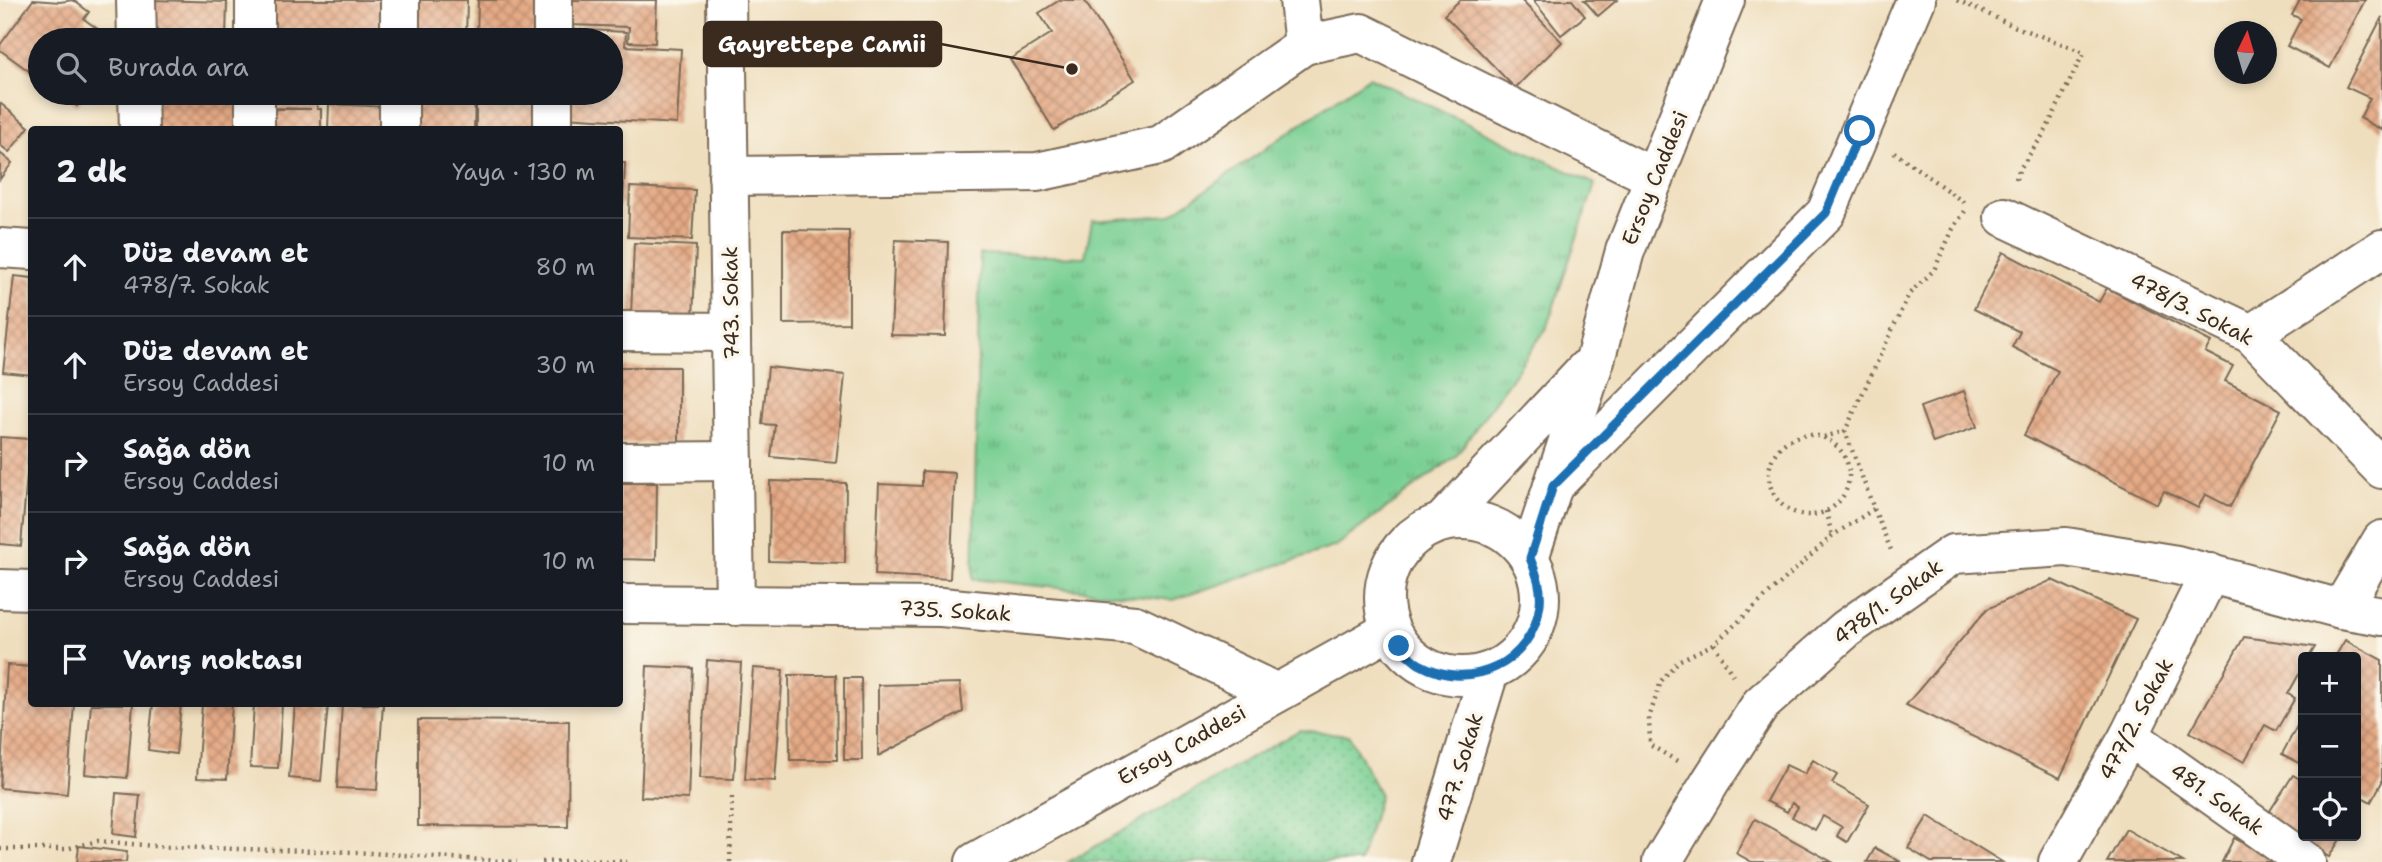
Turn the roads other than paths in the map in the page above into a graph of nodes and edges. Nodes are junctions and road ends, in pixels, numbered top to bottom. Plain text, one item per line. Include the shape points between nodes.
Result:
1 (136, 0) edge
2 (255, 0) edge
3 (400, 0) edge
4 (553, 0) edge
5 (726, 0) edge
6 (1299, 0) edge
7 (1725, 0) edge
8 (1916, 0) edge
9 (137, 28) edge
10 (255, 28) edge
11 (400, 28) edge
12 (553, 28) edge
13 (1304, 45) junction
14 (138, 105) edge
15 (255, 105) edge
16 (399, 105) edge
17 (553, 105) edge
18 (139, 126) edge
19 (255, 126) edge
20 (399, 126) edge
21 (553, 126) edge
22 (729, 176) junction
23 (1655, 178) junction
24 (2004, 217) road end
25 (0, 248) edge
26 (2382, 249) edge
27 (28, 250) edge
28 (623, 331) edge
29 (731, 332) junction
30 (2251, 334) junction
31 (1595, 360) junction
32 (733, 461) junction
33 (623, 462) edge
34 (2382, 469) edge
35 (1553, 486) junction
36 (1443, 521) junction
37 (2382, 540) edge
38 (1530, 558) junction
39 (2210, 573) junction
40 (0, 589) edge
41 (28, 590) edge
42 (623, 604) edge
43 (735, 606) junction
44 (2341, 609) junction
45 (2382, 616) edge
46 (1390, 630) junction
47 (1489, 671) junction
48 (1275, 692) junction
49 (2129, 736) junction
50 (975, 862) edge
51 (1431, 862) edge
52 (1662, 862) edge
53 (2058, 862) edge
54 (2306, 862) edge

1 - 9 street
2 - 10 street
3 - 11 street
4 - 12 street
5 - 22 street, 743. Sokak
6 - 13 street
7 - 23 street, Ersoy Caddesi
8 - 35 street via 1826,213
13 - 22 street via 1161,145 1037,172
13 - 23 street via 1362,33
14 - 18 street
15 - 19 street
16 - 20 street
17 - 21 street
22 - 29 street, 743. Sokak
23 - 31 street, Ersoy Caddesi via 1625,251
24 - 30 street, 478/3. Sokak
25 - 27 street
26 - 30 street
28 - 29 street
29 - 32 street, 743. Sokak
30 - 34 street, 478/3. Sokak
31 - 35 street, Ersoy Caddesi
31 - 36 street, Ersoy Caddesi
32 - 33 street
32 - 43 street, 743. Sokak
35 - 38 street, Ersoy Caddesi
36 - 38 street, Ersoy Caddesi via 1468,519 1492,525
36 - 46 street, Ersoy Caddesi via 1419,532 1399,550 1387,573 1383,598
37 - 44 street
38 - 47 street, Ersoy Caddesi via 1538,578 1536,624 1526,644 1509,661
39 - 44 street, 478/1. Sokak
39 - 49 street, 477/2. Sokak
39 - 52 street, 478/1. Sokak via 2066,547 1953,554 1846,629 1761,704
40 - 41 street
42 - 43 street, 735. Sokak
43 - 48 street, 735. Sokak via 941,607 1135,625
44 - 45 street, 478/1. Sokak
46 - 47 street, Ersoy Caddesi via 1417,663 1440,673 1465,676
46 - 48 street, Ersoy Caddesi
47 - 51 street, 477. Sokak
48 - 50 street, Ersoy Caddesi
49 - 53 street, 477/2. Sokak
49 - 54 street, 481. Sokak

